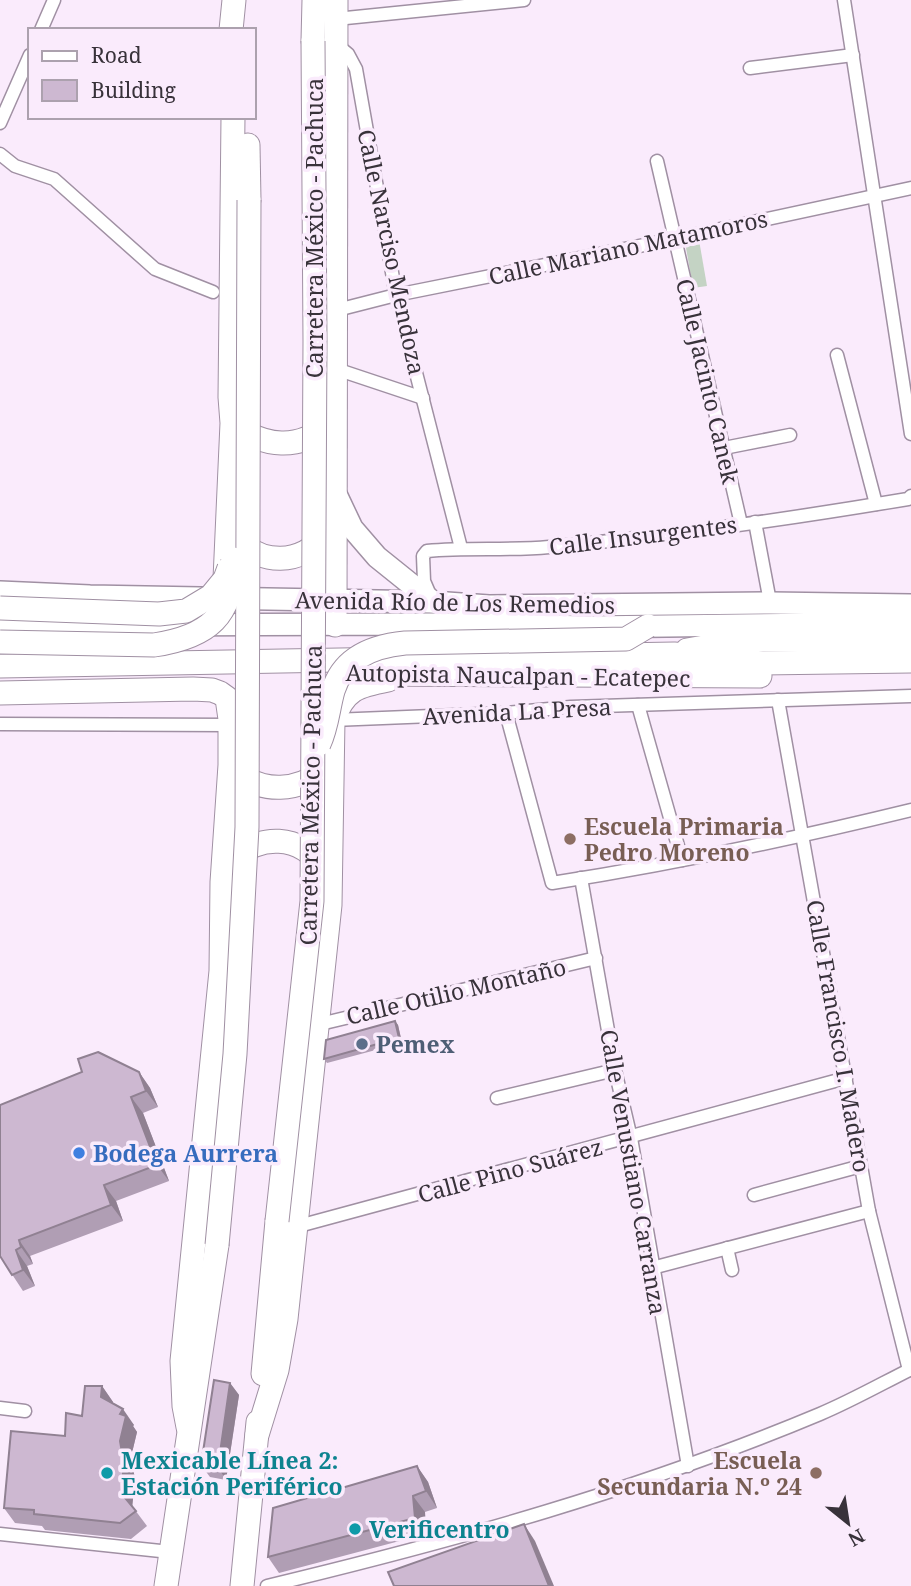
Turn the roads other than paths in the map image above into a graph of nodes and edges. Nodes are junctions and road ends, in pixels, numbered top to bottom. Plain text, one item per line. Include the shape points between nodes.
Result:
1 (54, 0) edge
2 (234, 0) edge
3 (246, 0) edge
4 (314, 0) edge
5 (523, 0) edge
6 (844, 0) edge
7 (336, 9) edge
8 (42, 28) edge
9 (232, 28) edge
10 (247, 28) edge
11 (336, 44) junction
12 (853, 55) junction
13 (28, 60) edge
14 (750, 68) dead end
15 (233, 119) edge
16 (248, 119) edge
17 (0, 123) edge
18 (0, 154) edge
19 (657, 161) dead end
20 (911, 188) edge
21 (875, 195) junction
22 (674, 239) junction
23 (213, 292) dead end
24 (396, 295) junction
25 (345, 307) dead end
26 (837, 355) dead end
27 (336, 369) junction
28 (423, 398) junction
29 (335, 414) junction
30 (232, 423) junction
31 (911, 434) edge
32 (790, 435) dead end
33 (724, 448) junction
34 (248, 484) junction
35 (333, 488) junction
36 (911, 496) edge
37 (876, 504) junction
38 (334, 518) junction
39 (748, 523) junction
40 (228, 524) junction
41 (461, 548) junction
42 (233, 552) junction
43 (0, 592) edge
44 (224, 598) junction
45 (335, 600) junction
46 (433, 602) junction
47 (771, 603) junction
48 (911, 605) edge
49 (0, 608) edge
50 (0, 621) edge
51 (911, 623) edge
52 (223, 625) junction
53 (335, 625) junction
54 (775, 625) junction
55 (648, 626) junction
56 (911, 640) edge
57 (0, 642) edge
58 (674, 654) junction
59 (911, 661) edge
60 (0, 666) edge
61 (911, 674) edge
62 (411, 676) junction
63 (0, 678) edge
64 (0, 693) edge
65 (911, 696) edge
66 (778, 700) junction
67 (638, 705) junction
68 (506, 713) junction
69 (333, 720) junction
70 (0, 724) edge
71 (230, 726) junction
72 (322, 761) junction
73 (230, 765) junction
74 (911, 810) edge
75 (804, 836) junction
76 (682, 860) junction
77 (581, 878) junction
78 (222, 882) junction
79 (329, 883) junction
80 (596, 958) junction
81 (317, 1025) junction
82 (615, 1070) junction
83 (846, 1077) junction
84 (497, 1098) dead end
85 (631, 1138) junction
86 (861, 1166) junction
87 (754, 1195) dead end
88 (869, 1211) junction
89 (295, 1227) junction
90 (727, 1248) junction
91 (652, 1268) junction
92 (732, 1270) dead end
93 (910, 1370) edge
94 (0, 1408) edge
95 (25, 1411) dead end
96 (188, 1427) junction
97 (257, 1435) junction
98 (688, 1466) junction
99 (0, 1534) edge
100 (170, 1552) junction
101 (166, 1586) edge
102 (242, 1586) edge
103 (267, 1586) edge

1 - 8 street
2 - 9 highway
3 - 10 highway
4 - 72 highway, Carretera México - Pachuca, bridge
5 - 7 street
6 - 12 street
7 - 11 highway
11 - 24 street, Calle Narciso Mendoza via 356,69
11 - 27 highway
12 - 14 street
12 - 21 street
13 - 17 street
15 - 30 highway
16 - 34 highway, bridge
18 - 23 street via 15,166 54,178 155,270
19 - 22 street, Calle Jacinto Canek
20 - 21 street, Calle Mariano Matamoros
21 - 22 street, Calle Mariano Matamoros
21 - 31 street
22 - 24 street, Calle Mariano Matamoros
22 - 33 street, Calle Jacinto Canek
24 - 25 street, Calle Mariano Matamoros
24 - 28 street, Calle Narciso Mendoza
26 - 37 street
27 - 28 street
27 - 29 highway
28 - 41 street, Calle Narciso Mendoza
29 - 30 highway via 312,436 285,444 265,441
29 - 35 highway
30 - 40 highway
32 - 33 street
33 - 39 street, Calle Jacinto Canek
34 - 42 highway via 235,520
34 - 96 highway, bridge via 247,827 235,1054 217,1244
35 - 38 highway
35 - 46 highway via 352,528
36 - 37 street, Calle Insurgentes
37 - 39 street, Calle Insurgentes
38 - 40 highway via 318,545 282,559 253,551
38 - 45 highway
39 - 41 street, Calle Insurgentes via 546,547
39 - 47 street, Calle Jacinto Canek
40 - 44 highway
41 - 46 street, Calle Insurgentes via 427,551 423,556 424,580
42 - 49 highway, bridge via 220,585 203,603 186,611
42 - 57 highway, bridge via 231,593 225,608 196,635 154,645
43 - 44 highway, Avenida Río de Los Remedios
44 - 45 highway, Avenida Río de Los Remedios
44 - 52 highway
45 - 46 highway, Avenida Río de Los Remedios
45 - 53 highway
46 - 47 highway, Avenida Río de Los Remedios via 489,606
47 - 48 highway, Avenida Río de Los Remedios
47 - 54 street, Calle Jacinto Canek
50 - 52 highway, Avenida Río de Los Remedios
51 - 54 highway, Avenida Río de Los Remedios
52 - 53 highway, Avenida Río de Los Remedios
53 - 55 highway, Avenida Río de Los Remedios
54 - 55 highway, Avenida Río de Los Remedios
55 - 72 highway, bridge via 626,639 405,643 360,654 334,689
56 - 58 highway, Autopista Naucalpan - Ecatepec via 744,640
58 - 59 highway, Autopista Naucalpan - Ecatepec via 762,663
58 - 60 highway, Autopista Naucalpan - Ecatepec
61 - 62 highway, Autopista Naucalpan - Ecatepec
62 - 63 highway, Autopista Naucalpan - Ecatepec
62 - 69 highway via 362,685 346,694
64 - 71 highway via 212,690 227,698
65 - 66 street, Avenida La Presa
66 - 67 street, Avenida La Presa
66 - 75 street, Calle Francisco I. Madero
67 - 68 street, Avenida La Presa
67 - 76 street
68 - 69 street, Avenida La Presa
68 - 77 street via 552,883
69 - 72 highway
70 - 71 street
71 - 73 highway
72 - 73 highway via 308,780 278,789 241,776
72 - 79 highway
72 - 97 highway, Carretera México - Pachuca, bridge
73 - 78 highway
74 - 75 street
75 - 76 street
75 - 83 street, Calle Francisco I. Madero
76 - 77 street
77 - 80 street, Calle Venustiano Carranza
78 - 79 highway via 231,863 246,849 285,841 305,849 320,864
78 - 96 highway via 221,971 183,1338
79 - 81 highway
80 - 81 street, Calle Otilio Montaño
80 - 82 street, Calle Venustiano Carranza
81 - 89 highway
82 - 84 street
82 - 85 street, Calle Venustiano Carranza
83 - 85 street, Calle Pino Suárez
83 - 86 street, Calle Francisco I. Madero
85 - 89 street, Calle Pino Suárez
85 - 91 street, Calle Venustiano Carranza
86 - 87 street
86 - 88 street, Calle Francisco I. Madero
88 - 90 street
88 - 93 street, Calle Francisco I. Madero
89 - 97 highway via 282,1344
90 - 91 street
90 - 92 street
91 - 98 street, Calle Venustiano Carranza
93 - 98 street via 822,1413
94 - 95 street
96 - 100 highway
97 - 102 highway, Carretera México - Pachuca
98 - 103 street via 580,1503
99 - 100 street
100 - 101 highway

